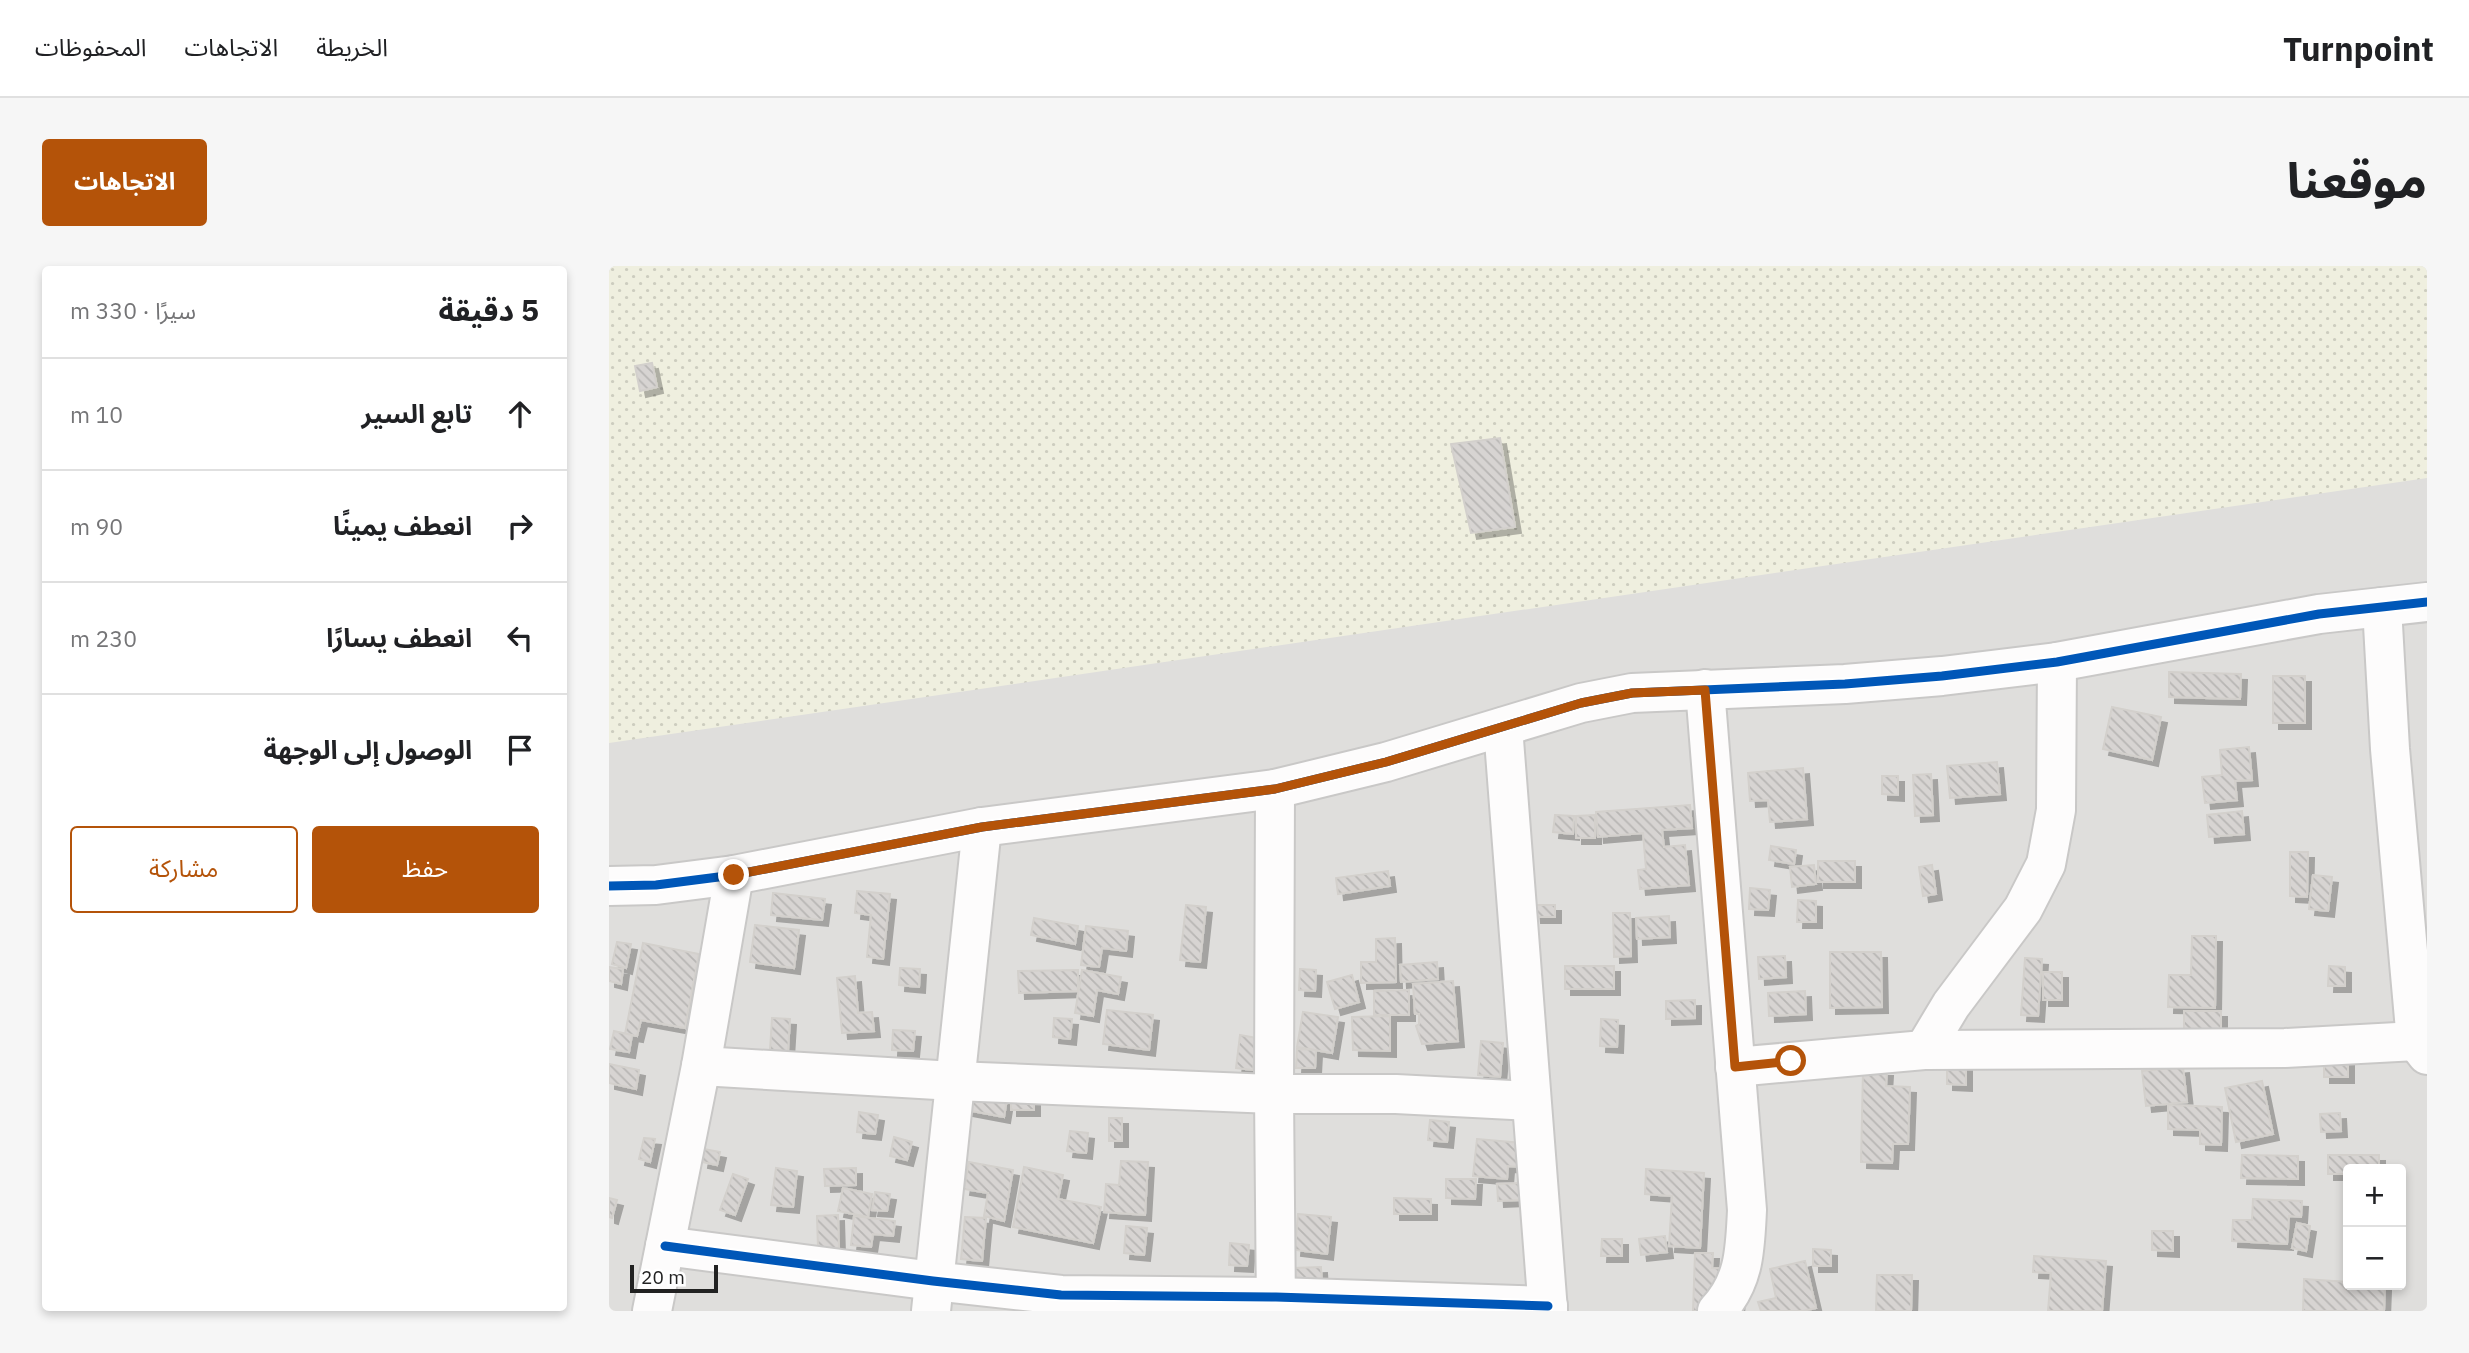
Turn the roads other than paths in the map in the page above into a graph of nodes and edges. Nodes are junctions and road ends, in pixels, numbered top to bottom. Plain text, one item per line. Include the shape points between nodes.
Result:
1 (2427, 602) edge
2 (2382, 607) junction
3 (2057, 662) junction
4 (1705, 690) junction
5 (1503, 727) junction
6 (1275, 789) junction
7 (982, 827) junction
8 (734, 875) junction
9 (609, 886) edge
10 (2421, 1048) edge
11 (1924, 1050) junction
12 (701, 1066) junction
13 (1735, 1067) junction
14 (954, 1081) junction
15 (1274, 1094) junction
16 (1531, 1101) junction
17 (665, 1247) junction
18 (932, 1296) edge
19 (1276, 1304) edge
20 (1548, 1309) edge
21 (652, 1311) edge
22 (1717, 1311) edge

1 - 2 street
2 - 3 street via 2236,628
2 - 10 street via 2390,749
3 - 4 street via 1859,683
3 - 11 street via 2056,810 2046,864 2023,909
4 - 5 street via 1632,693
4 - 13 street
5 - 6 street
5 - 16 street
6 - 7 street
6 - 15 street
7 - 8 street
7 - 14 street
8 - 9 street
8 - 12 street
10 - 11 street
11 - 13 street
12 - 14 street
12 - 17 street
13 - 22 street via 1747,1210 1744,1255 1738,1280
14 - 15 street
14 - 18 street
15 - 16 street
15 - 19 street
16 - 20 street
17 - 18 street
17 - 21 street
18 - 19 street via 1061,1294
19 - 20 street

